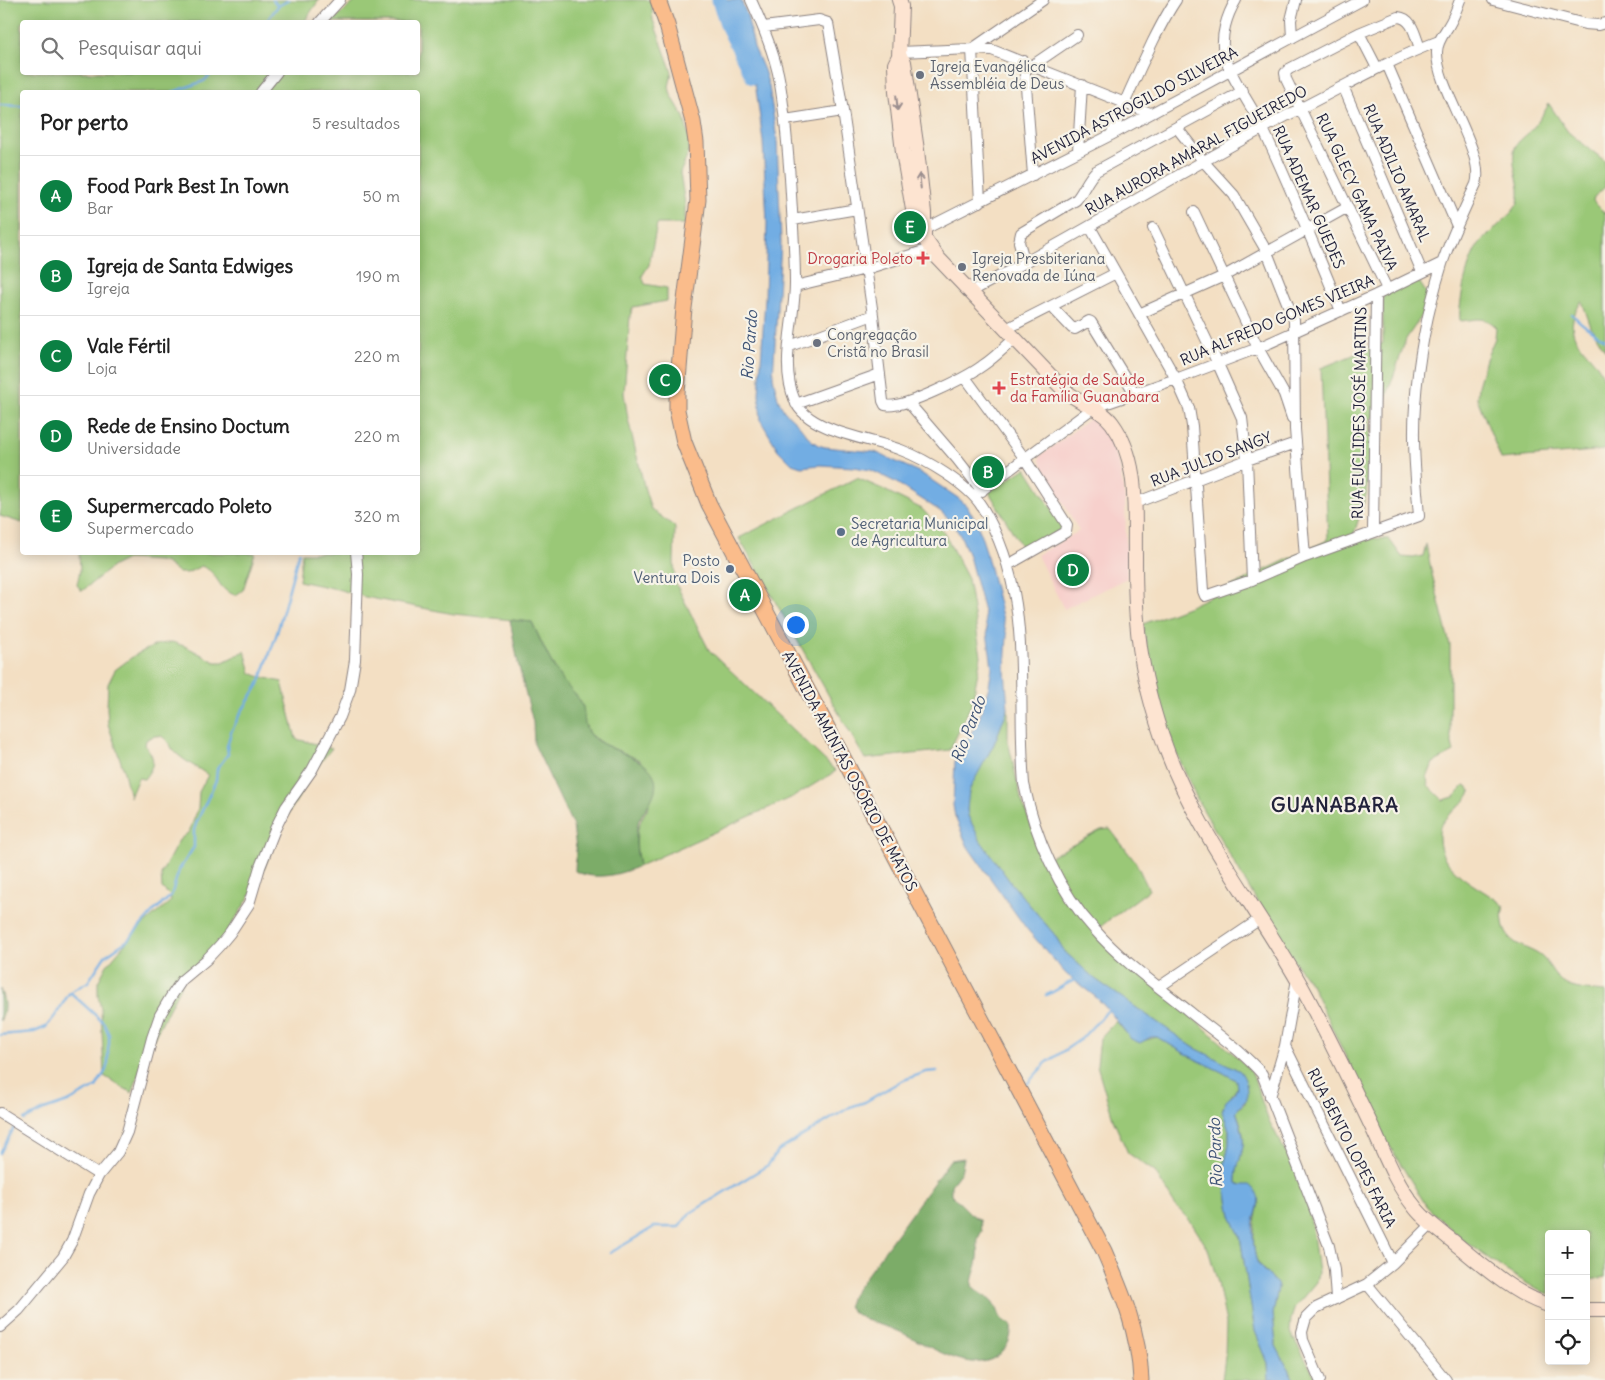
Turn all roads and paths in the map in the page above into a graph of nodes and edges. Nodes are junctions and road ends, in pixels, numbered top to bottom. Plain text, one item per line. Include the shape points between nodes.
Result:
1 (340, 0) edge
2 (658, 0) edge
3 (751, 0) edge
4 (1043, 0) edge
5 (1176, 0) edge
6 (1236, 0) edge
7 (1296, 0) edge
8 (1362, 0) edge
9 (1460, 0) edge
10 (1495, 0) edge
11 (899, 2) edge
12 (322, 20) edge
13 (1605, 23) edge
14 (764, 27) junction
15 (1359, 33) junction
16 (1077, 35) dead end
17 (1292, 38) junction
18 (1439, 41) junction
19 (972, 48) junction
20 (1420, 48) junction
21 (899, 54) junction
22 (1028, 63) junction
23 (1382, 66) junction
24 (1231, 71) junction
25 (275, 75) edge
26 (1082, 85) junction
27 (1344, 86) junction
28 (263, 90) edge
29 (1243, 92) junction
30 (1124, 102) junction
31 (1301, 108) junction
32 (843, 111) junction
33 (1150, 113) junction
34 (785, 120) junction
35 (1177, 128) junction
36 (1262, 128) junction
37 (1111, 135) junction
38 (1078, 151) junction
39 (1204, 162) junction
40 (1033, 175) junction
41 (980, 202) junction
42 (1348, 207) junction
43 (857, 209) junction
44 (1194, 212) dead end
45 (793, 220) junction
46 (1457, 226) junction
47 (1090, 227) junction
48 (1152, 228) dead end
49 (1308, 230) junction
50 (924, 237) junction
51 (1267, 252) junction
52 (1025, 263) junction
53 (1442, 263) junction
54 (866, 269) junction
55 (1422, 272) junction
56 (1116, 273) junction
57 (1224, 276) junction
58 (795, 286) junction
59 (1387, 289) junction
60 (970, 292) junction
61 (1184, 293) junction
62 (1376, 295) junction
63 (1051, 306) junction
64 (1342, 311) junction
65 (873, 314) junction
66 (1139, 314) junction
67 (1294, 331) junction
68 (1011, 334) junction
69 (790, 346) junction
70 (1258, 348) junction
71 (1218, 364) junction
72 (880, 374) junction
73 (965, 377) junction
74 (1176, 379) junction
75 (1134, 392) junction
76 (908, 402) junction
77 (796, 404) junction
78 (1093, 408) junction
79 (1295, 428) junction
80 (1296, 443) junction
81 (1025, 459) junction
82 (1247, 460) junction
83 (1196, 479) junction
84 (978, 493) junction
85 (1135, 503) junction
86 (1373, 532) junction
87 (356, 555) edge
88 (1305, 557) junction
89 (1008, 565) junction
90 (1252, 580) junction
91 (1260, 919) junction
92 (1297, 980) junction
93 (1159, 987) junction
94 (1285, 1046) junction
95 (1270, 1097) junction
96 (0, 1113) edge
97 (99, 1175) junction
98 (1432, 1224) junction
99 (1393, 1263) junction
100 (1367, 1284) junction
101 (1336, 1299) junction
102 (1545, 1304) edge
103 (1590, 1310) edge
104 (1605, 1310) edge
105 (0, 1327) edge
106 (1141, 1380) edge
107 (1320, 1380) edge
108 (1446, 1380) edge

1 - 12 street
2 - 106 main road, AVENIDA AMINTAS OSÓRIO DE MATOS via 693,122 698,161 696,221 676,393 688,456 709,504 1091,1226 1126,1302 1136,1336
3 - 14 street
4 - 19 street
5 - 30 street via 1159,27
6 - 24 street, RUA ADEMAR GUEDES via 1224,32 1223,50
7 - 17 street via 1291,20
8 - 17 street, AVENIDA ASTROGILDO SILVEIRA
9 - 18 street
10 - 13 street via 1585,24
11 - 21 main road
14 - 32 street via 827,21
14 - 34 street via 778,76
15 - 20 street via 1404,18 1409,20
15 - 23 street
15 - 31 street, RUA GLECY GAMA PAIVA via 1287,71 1286,79
16 - 22 street
17 - 24 street, AVENIDA ASTROGILDO SILVEIRA
18 - 20 street, RUA AURORA AMARAL FIGUEIREDO
18 - 46 street via 1436,50 1438,66 1478,173
19 - 21 street
19 - 22 street via 992,50
19 - 41 street
20 - 23 street, RUA AURORA AMARAL FIGUEIREDO
21 - 50 main road via 895,64 903,152 915,222
22 - 26 street
22 - 40 street
23 - 27 street, RUA AURORA AMARAL FIGUEIREDO
23 - 46 street
24 - 29 street, RUA ADEMAR GUEDES
24 - 33 street, AVENIDA ASTROGILDO SILVEIRA
25 - 28 street
26 - 30 street
26 - 38 street
27 - 31 street, RUA AURORA AMARAL FIGUEIREDO
27 - 55 street, RUA ADILIO AMARAL
29 - 35 street
29 - 36 street, RUA ADEMAR GUEDES
30 - 33 street
30 - 37 street
31 - 36 street, RUA AURORA AMARAL FIGUEIREDO
31 - 42 street, RUA GLECY GAMA PAIVA
32 - 34 street
32 - 43 street
33 - 37 street, AVENIDA ASTROGILDO SILVEIRA
34 - 45 street
35 - 39 street
35 - 52 street via 1096,172 1070,204 1022,231 1019,242
36 - 39 street, RUA AURORA AMARAL FIGUEIREDO
36 - 49 street, RUA ADEMAR GUEDES
37 - 38 street, AVENIDA ASTROGILDO SILVEIRA
38 - 40 street, AVENIDA ASTROGILDO SILVEIRA
39 - 47 street, RUA AURORA AMARAL FIGUEIREDO
39 - 51 street via 1234,195
40 - 41 street, AVENIDA ASTROGILDO SILVEIRA
41 - 50 street, AVENIDA ASTROGILDO SILVEIRA
42 - 49 street
42 - 59 street, RUA GLECY GAMA PAIVA
43 - 45 street
43 - 54 street
44 - 57 street
45 - 58 street
46 - 53 street
47 - 52 street, RUA AURORA AMARAL FIGUEIREDO
47 - 56 street
48 - 61 street
49 - 51 street
49 - 64 street, RUA ADEMAR GUEDES
50 - 54 street, AVENIDA ASTROGILDO SILVEIRA
50 - 60 main road
51 - 57 street
51 - 67 street via 1293,316
52 - 60 street, RUA AURORA AMARAL FIGUEIREDO
53 - 55 street, RUA ALFREDO GOMES VIEIRA
53 - 86 street via 1426,330 1415,407 1418,516
54 - 58 street, AVENIDA ASTROGILDO SILVEIRA
54 - 65 street
55 - 59 street, RUA ALFREDO GOMES VIEIRA
56 - 63 street
56 - 66 street
57 - 61 street
57 - 70 street
58 - 69 street
59 - 62 street, RUA ALFREDO GOMES VIEIRA
60 - 68 main road
61 - 66 street
61 - 71 street
62 - 64 street, RUA ALFREDO GOMES VIEIRA
62 - 86 street, RUA EUCLIDES JOSÉ MARTINS
63 - 68 street
63 - 75 street via 1072,328 1091,322
64 - 67 street, RUA ALFREDO GOMES VIEIRA
65 - 69 street
65 - 72 street
66 - 74 street
67 - 70 street, RUA ALFREDO GOMES VIEIRA
67 - 79 street
68 - 73 street via 982,366
68 - 78 main road via 1069,394
69 - 77 street via 790,381
70 - 71 street, RUA ALFREDO GOMES VIEIRA
70 - 79 street via 1284,394
71 - 74 street, RUA ALFREDO GOMES VIEIRA
71 - 82 street via 1240,410
72 - 76 street via 884,403 893,406
72 - 77 street
73 - 76 street
73 - 81 street
74 - 75 street, RUA ALFREDO GOMES VIEIRA
74 - 83 street via 1189,408
75 - 78 street, RUA ALFREDO GOMES VIEIRA
76 - 84 street via 957,459
77 - 84 street via 812,419 841,433 907,453
78 - 81 street, RUA ALFREDO GOMES VIEIRA
78 - 85 main road via 1111,421 1122,441 1130,464
79 - 80 street
80 - 82 street, RUA JULIO SANGY
80 - 88 street
81 - 84 street, RUA ALFREDO GOMES VIEIRA
81 - 89 street via 1067,525 1067,531
82 - 83 street, RUA JULIO SANGY
82 - 90 street
83 - 85 street, RUA JULIO SANGY
83 - 90 street via 1205,596
84 - 89 street
85 - 91 main road via 1137,629 1148,692 1177,775
86 - 88 street
87 - 97 street via 357,638 353,677 346,702 316,763 275,829 249,904 230,933 206,960 182,980 165,1006 152,1038 127,1132 118,1152
88 - 90 street
89 - 93 street via 1020,626 1022,760 1029,808 1063,888 1085,919 1105,941
91 - 92 main road
91 - 93 street
92 - 94 street
92 - 98 main road via 1399,1182 1416,1210
93 - 95 street via 1247,1058 1262,1074
94 - 95 street
94 - 99 street, RUA BENTO LOPES FARIA
95 - 101 street via 1329,1246
96 - 97 street
97 - 105 street via 63,1257 19,1310
98 - 99 street
98 - 102 main road via 1518,1291
99 - 100 street
100 - 101 street
100 - 108 street
101 - 107 street via 1311,1312 1303,1324 1303,1340
103 - 104 main road

